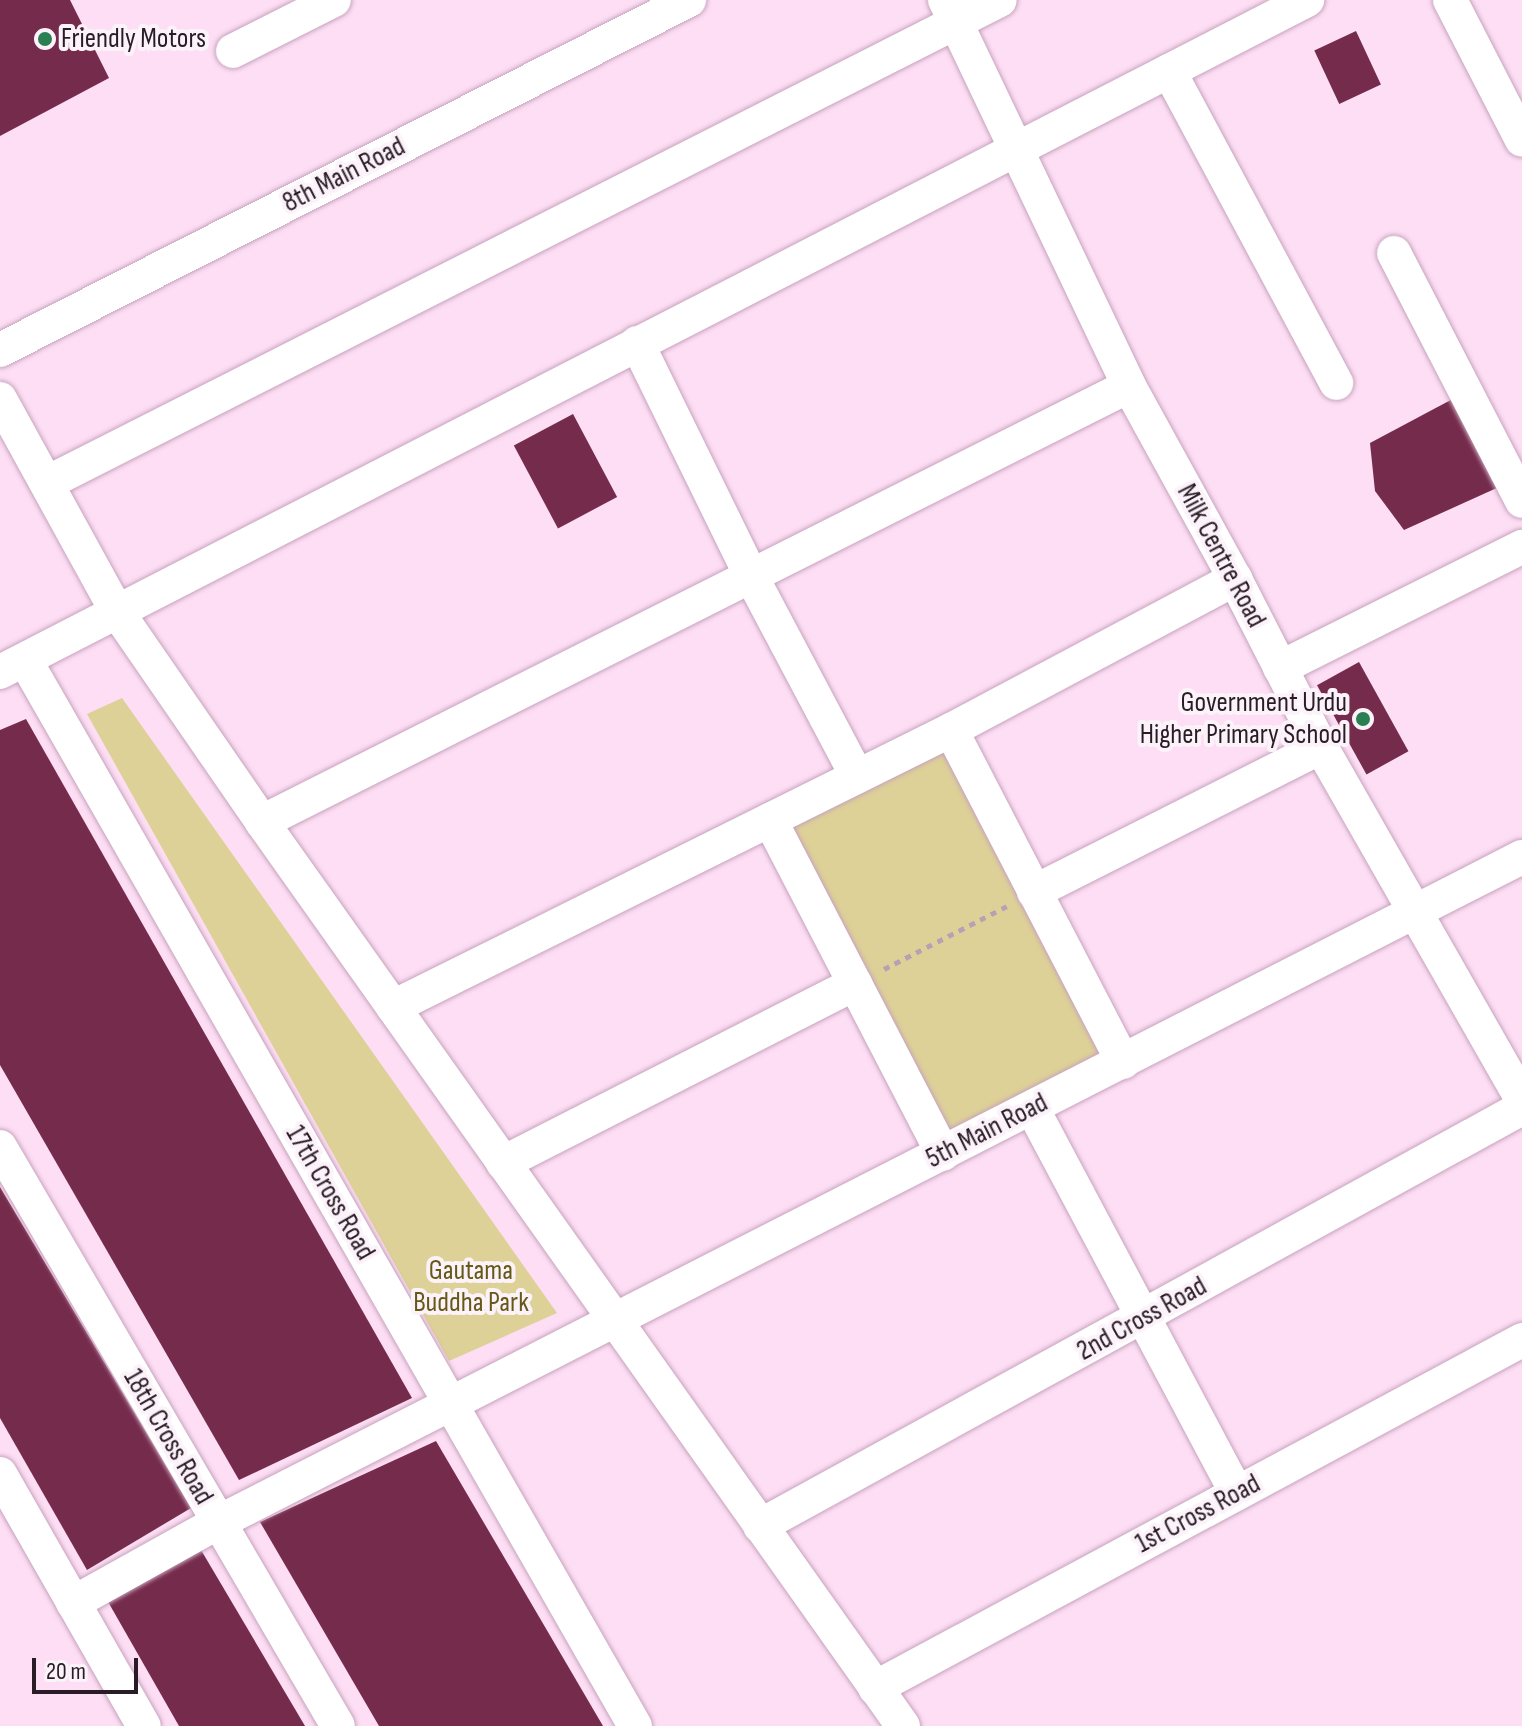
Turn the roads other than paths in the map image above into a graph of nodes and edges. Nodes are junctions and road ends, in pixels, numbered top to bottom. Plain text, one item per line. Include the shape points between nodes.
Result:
1 (334, 0) edge
2 (689, 0) edge
3 (1000, 0) edge
4 (1307, 0) edge
5 (1450, 0) edge
6 (950, 11) edge
7 (233, 51) dead end
8 (1169, 71) junction
9 (1522, 140) edge
10 (1016, 150) junction
11 (1394, 253) dead end
12 (637, 343) junction
13 (0, 350) edge
14 (1336, 383) dead end
15 (1129, 386) junction
16 (0, 399) edge
17 (47, 483) junction
18 (1522, 501) edge
19 (1522, 547) edge
20 (750, 574) junction
21 (1235, 579) junction
22 (116, 610) junction
23 (12, 666) edge
24 (1280, 668) junction
25 (951, 730) junction
26 (1321, 747) junction
27 (857, 776) junction
28 (770, 820) junction
29 (262, 822) junction
30 (1522, 857) edge
31 (1034, 892) junction
32 (1415, 912) junction
33 (855, 984) junction
34 (393, 1007) junction
35 (1123, 1062) junction
36 (1522, 1100) edge
37 (1032, 1108) junction
38 (1522, 1108) edge
39 (0, 1147) edge
40 (943, 1154) junction
41 (503, 1163) junction
42 (1144, 1318) junction
43 (616, 1322) junction
44 (1522, 1340) edge
45 (452, 1405) junction
46 (0, 1474) edge
47 (1237, 1493) junction
48 (217, 1523) junction
49 (760, 1526) junction
50 (73, 1603) junction
51 (875, 1688) junction
52 (144, 1726) edge
53 (338, 1726) edge
54 (635, 1726) edge
55 (903, 1726) edge

1 - 7 street
2 - 13 street, 8th Main Road
3 - 6 street
4 - 8 street
5 - 9 street
6 - 10 street, Milk Centre Road
6 - 17 street
8 - 10 street
8 - 14 street
10 - 12 street
10 - 15 street, Milk Centre Road
11 - 18 street
12 - 20 street
12 - 22 street
15 - 20 street
15 - 21 street, Milk Centre Road
16 - 17 street
17 - 22 street
19 - 24 street
20 - 27 street
20 - 29 street
21 - 24 street, Milk Centre Road
21 - 25 street
22 - 23 street
22 - 29 street
23 - 45 street, 17th Cross Road
24 - 26 street, Milk Centre Road
25 - 27 street
25 - 31 street
26 - 31 street
26 - 32 street, Milk Centre Road
27 - 28 street
28 - 33 street
28 - 34 street
29 - 34 street
30 - 32 street, 5th Main Road
31 - 35 street
32 - 35 street, 5th Main Road
32 - 36 street, Milk Centre Road
33 - 40 street
33 - 41 street
34 - 41 street
35 - 37 street, 5th Main Road
37 - 40 street, 5th Main Road
37 - 42 street
38 - 42 street, 2nd Cross Road
39 - 48 street, 18th Cross Road
40 - 43 street, 5th Main Road
41 - 43 street
42 - 47 street
42 - 49 street, 2nd Cross Road
43 - 45 street, 5th Main Road
43 - 49 street
44 - 47 street, 1st Cross Road
45 - 48 street, 5th Main Road
45 - 54 street, 17th Cross Road
46 - 50 street
47 - 51 street, 1st Cross Road
48 - 50 street, 5th Main Road
48 - 53 street, 18th Cross Road
49 - 51 street
50 - 52 street
51 - 55 street

